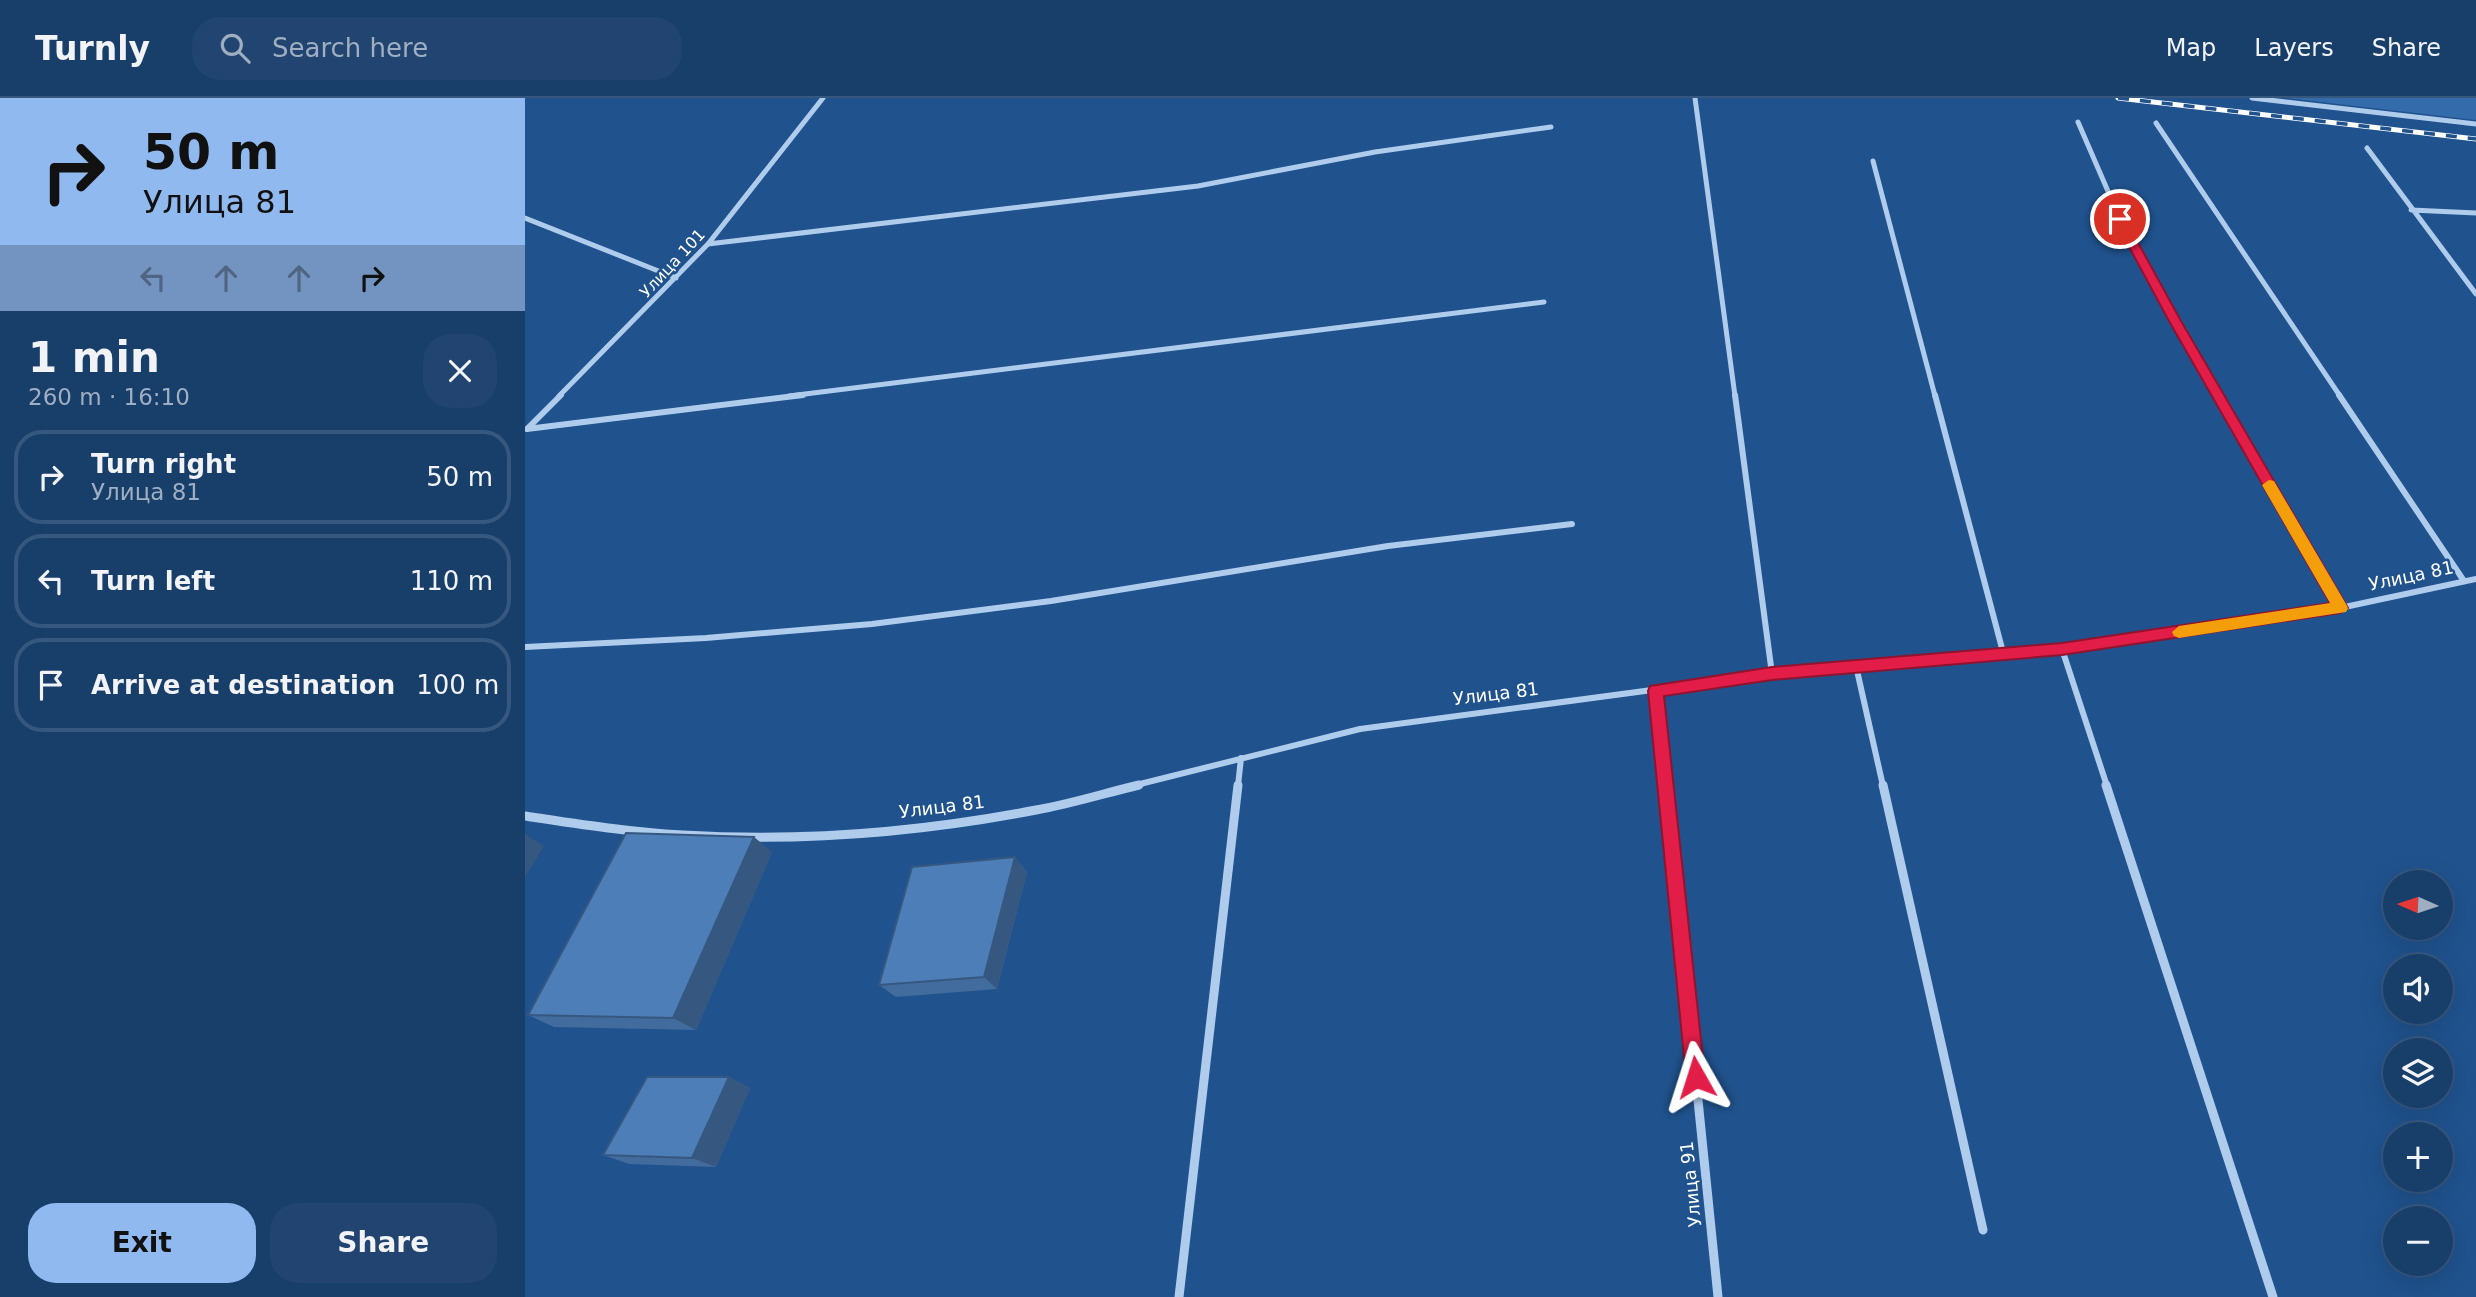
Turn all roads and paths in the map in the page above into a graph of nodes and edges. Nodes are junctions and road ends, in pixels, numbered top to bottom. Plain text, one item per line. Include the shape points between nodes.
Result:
1 (823, 98) edge
2 (1695, 98) edge
3 (2252, 98) edge
4 (2078, 122) dead end
5 (2156, 123) dead end
6 (2476, 124) edge
7 (1551, 127) dead end
8 (2367, 148) dead end
9 (1873, 161) dead end
10 (2411, 210) junction
11 (2476, 213) edge
12 (525, 218) edge
13 (708, 244) junction
14 (676, 278) junction
15 (2476, 294) edge
16 (1543, 302) dead end
17 (526, 430) edge
18 (1572, 524) dead end
19 (2476, 579) edge
20 (2464, 581) junction
21 (2340, 608) junction
22 (525, 647) edge
23 (2062, 649) junction
24 (2004, 656) junction
25 (1856, 666) junction
26 (1772, 674) junction
27 (1656, 691) junction
28 (1241, 758) junction
29 (525, 816) edge
30 (1983, 1230) dead end
31 (1179, 1297) edge
32 (1718, 1297) edge
33 (2273, 1297) edge

1 - 13 street, Улица 101
2 - 26 street
3 - 6 street
4 - 21 street via 2120,219
5 - 20 street
7 - 13 street via 1375,152 1198,186
8 - 10 street
9 - 24 street
10 - 11 street
10 - 15 street
12 - 14 street
13 - 14 street, Улица 101
14 - 17 street, Улица 101
16 - 17 street
18 - 22 street via 872,624
19 - 20 street, Улица 81
20 - 21 street, Улица 81
21 - 23 street, Улица 81
23 - 24 street, Улица 81
23 - 33 street
24 - 25 street, Улица 81
25 - 26 street, Улица 81
25 - 30 street
26 - 27 street, Улица 81
27 - 28 street, Улица 81 via 1360,729
27 - 32 street, Улица 91
28 - 29 street, Улица 81 via 1038,810 859,832 685,835
28 - 31 street

